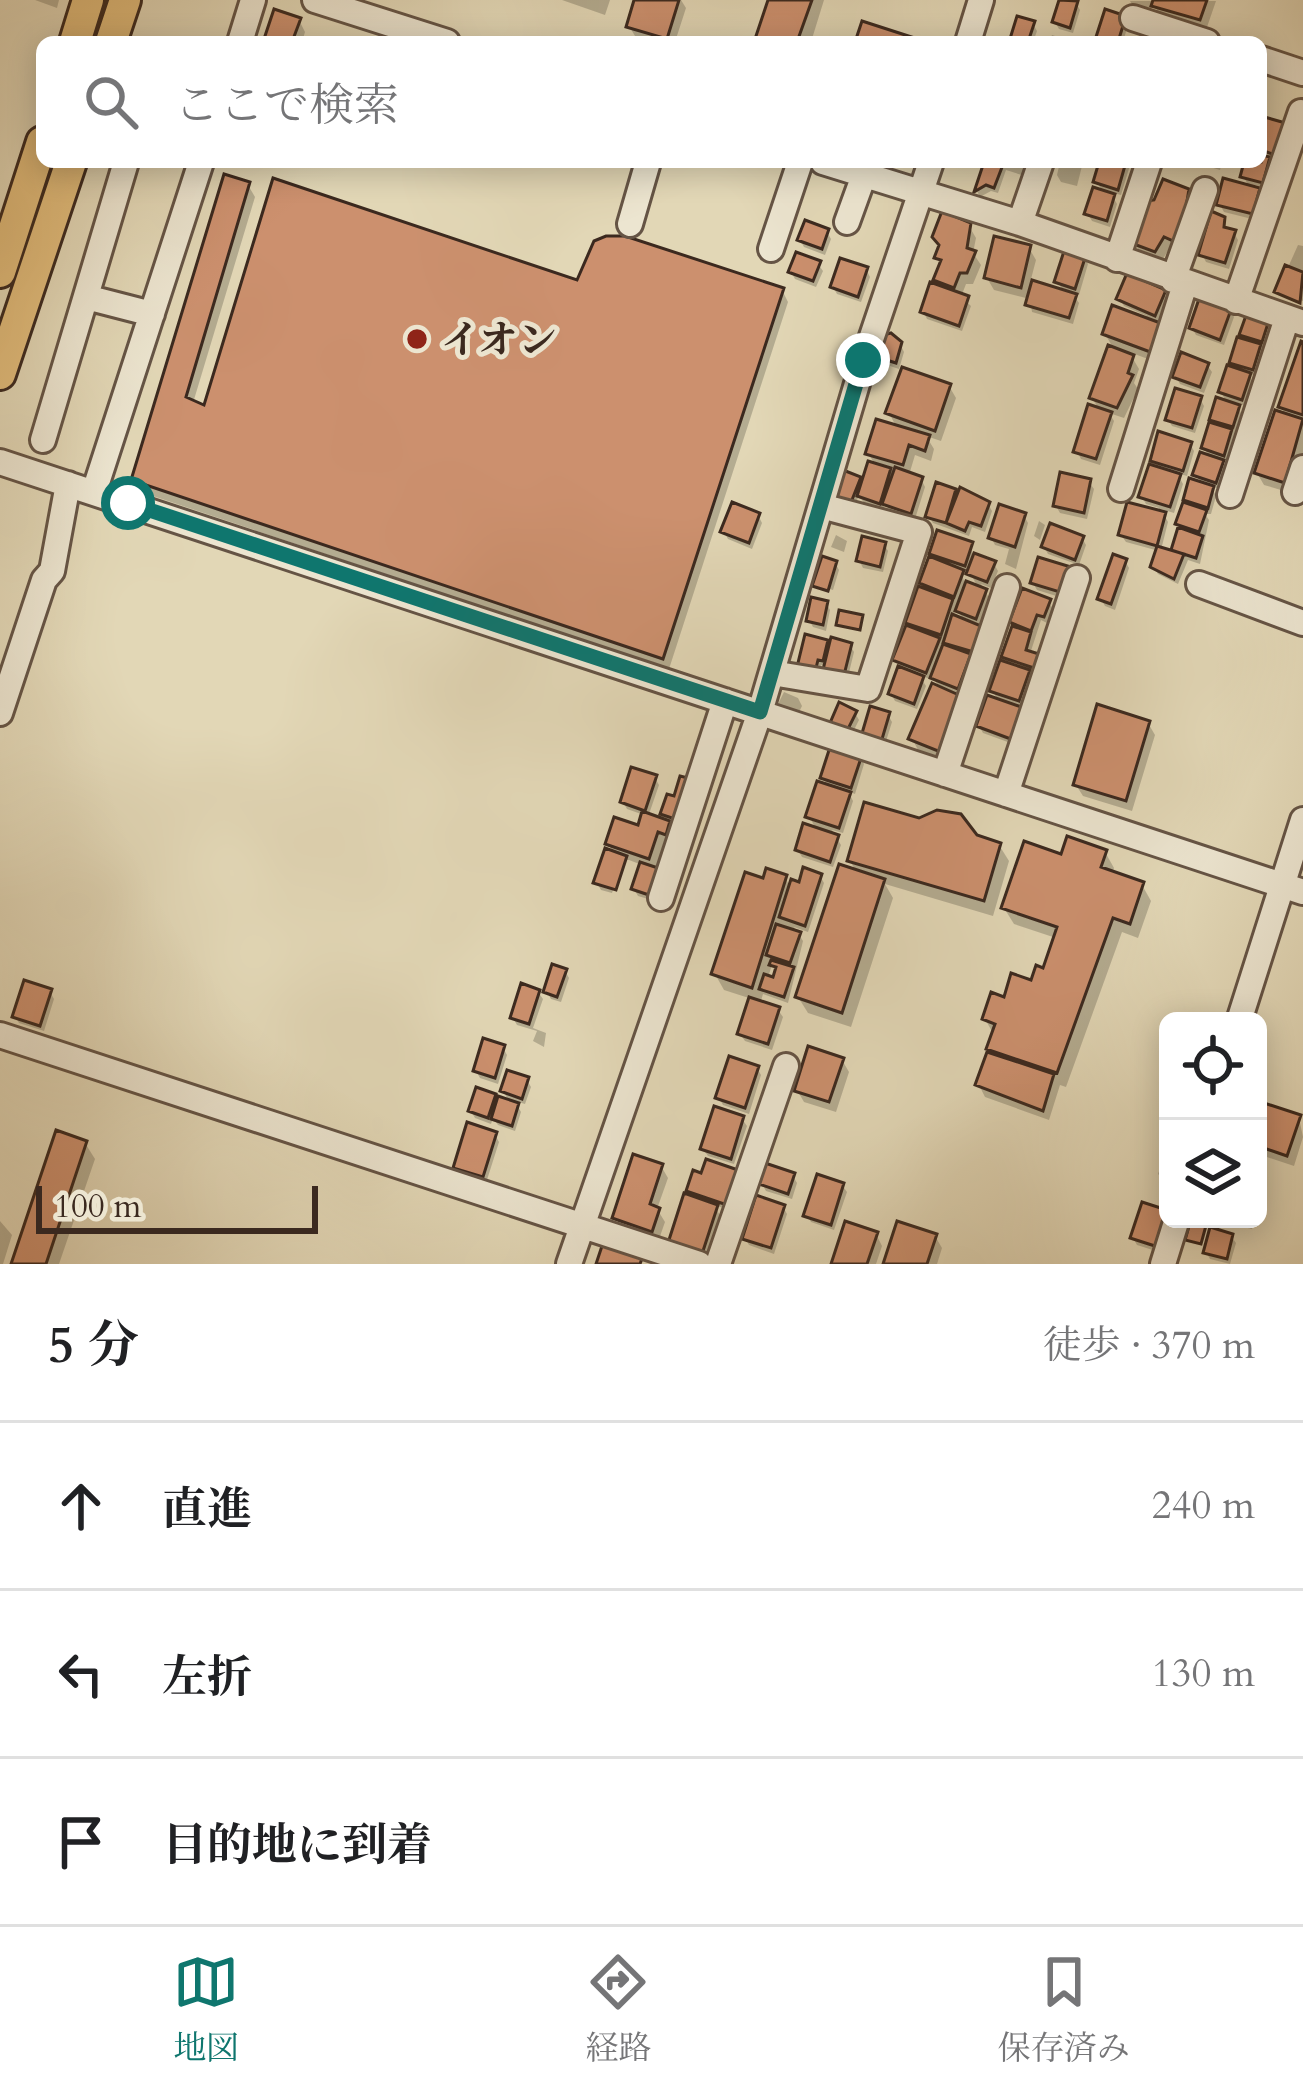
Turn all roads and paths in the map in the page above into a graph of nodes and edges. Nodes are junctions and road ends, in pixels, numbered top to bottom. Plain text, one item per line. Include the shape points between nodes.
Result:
1 (88, 0) edge
2 (125, 0) edge
3 (254, 0) edge
4 (315, 0) edge
5 (982, 0) edge
6 (1133, 18) dead end
7 (77, 36) edge
8 (113, 36) edge
9 (242, 36) edge
10 (428, 36) edge
11 (970, 36) edge
12 (1189, 36) edge
13 (1267, 61) edge
14 (1303, 73) edge
15 (1301, 112) edge
16 (36, 152) edge
17 (69, 168) edge
18 (124, 168) edge
19 (199, 168) edge
20 (646, 168) edge
21 (798, 168) edge
22 (842, 168) edge
23 (929, 168) edge
24 (1039, 168) edge
25 (1147, 168) edge
26 (864, 175) junction
27 (13, 189) edge
28 (1205, 190) dead end
29 (922, 194) junction
30 (847, 223) dead end
31 (1020, 223) junction
32 (630, 224) dead end
33 (772, 249) dead end
34 (1117, 259) junction
35 (0, 272) edge
36 (1179, 282) junction
37 (86, 297) junction
38 (1236, 301) junction
39 (152, 314) junction
40 (1295, 320) edge
41 (0, 374) edge
42 (43, 440) dead end
43 (0, 462) edge
44 (68, 484) junction
45 (1120, 489) dead end
46 (94, 492) junction
47 (1230, 495) dead end
48 (821, 506) junction
49 (1077, 578) dead end
50 (1199, 584) dead end
51 (1007, 587) dead end
52 (1303, 623) edge
53 (772, 673) junction
54 (725, 701) junction
55 (760, 712) junction
56 (0, 713) edge
57 (945, 774) junction
58 (1006, 794) junction
59 (1303, 820) edge
60 (1293, 888) edge
61 (661, 898) dead end
62 (1244, 1012) edge
63 (0, 1035) edge
64 (786, 1066) dead end
65 (582, 1226) junction
66 (1174, 1228) edge
67 (667, 1259) edge
68 (569, 1264) edge
69 (699, 1264) edge
70 (718, 1264) edge
71 (1163, 1264) edge

1 - 7 main road
2 - 8 main road
3 - 9 street
4 - 10 street
5 - 11 street
6 - 12 street
13 - 14 street
15 - 38 street
16 - 27 main road
17 - 41 main road
18 - 37 street
19 - 39 street
20 - 32 street
21 - 33 street
22 - 26 street
23 - 29 street
24 - 31 street
25 - 34 street
26 - 29 street
26 - 30 street
27 - 35 main road
28 - 36 street
29 - 31 street
29 - 48 street
31 - 34 street
34 - 36 street
36 - 38 street
36 - 45 street
37 - 39 street
37 - 42 street
38 - 40 street
39 - 46 street
40 - 47 street
43 - 44 street
44 - 46 street
44 - 56 street via 52,571
46 - 54 street
48 - 53 street
48 - 53 street via 919,532 868,689
49 - 58 street
50 - 52 street
51 - 57 street
53 - 55 street
54 - 55 street
54 - 61 street
55 - 57 street
55 - 65 street
57 - 58 street
58 - 60 street
59 - 60 street
60 - 62 street
63 - 65 street
64 - 70 street
65 - 67 street
65 - 68 street
66 - 71 street
67 - 69 street

